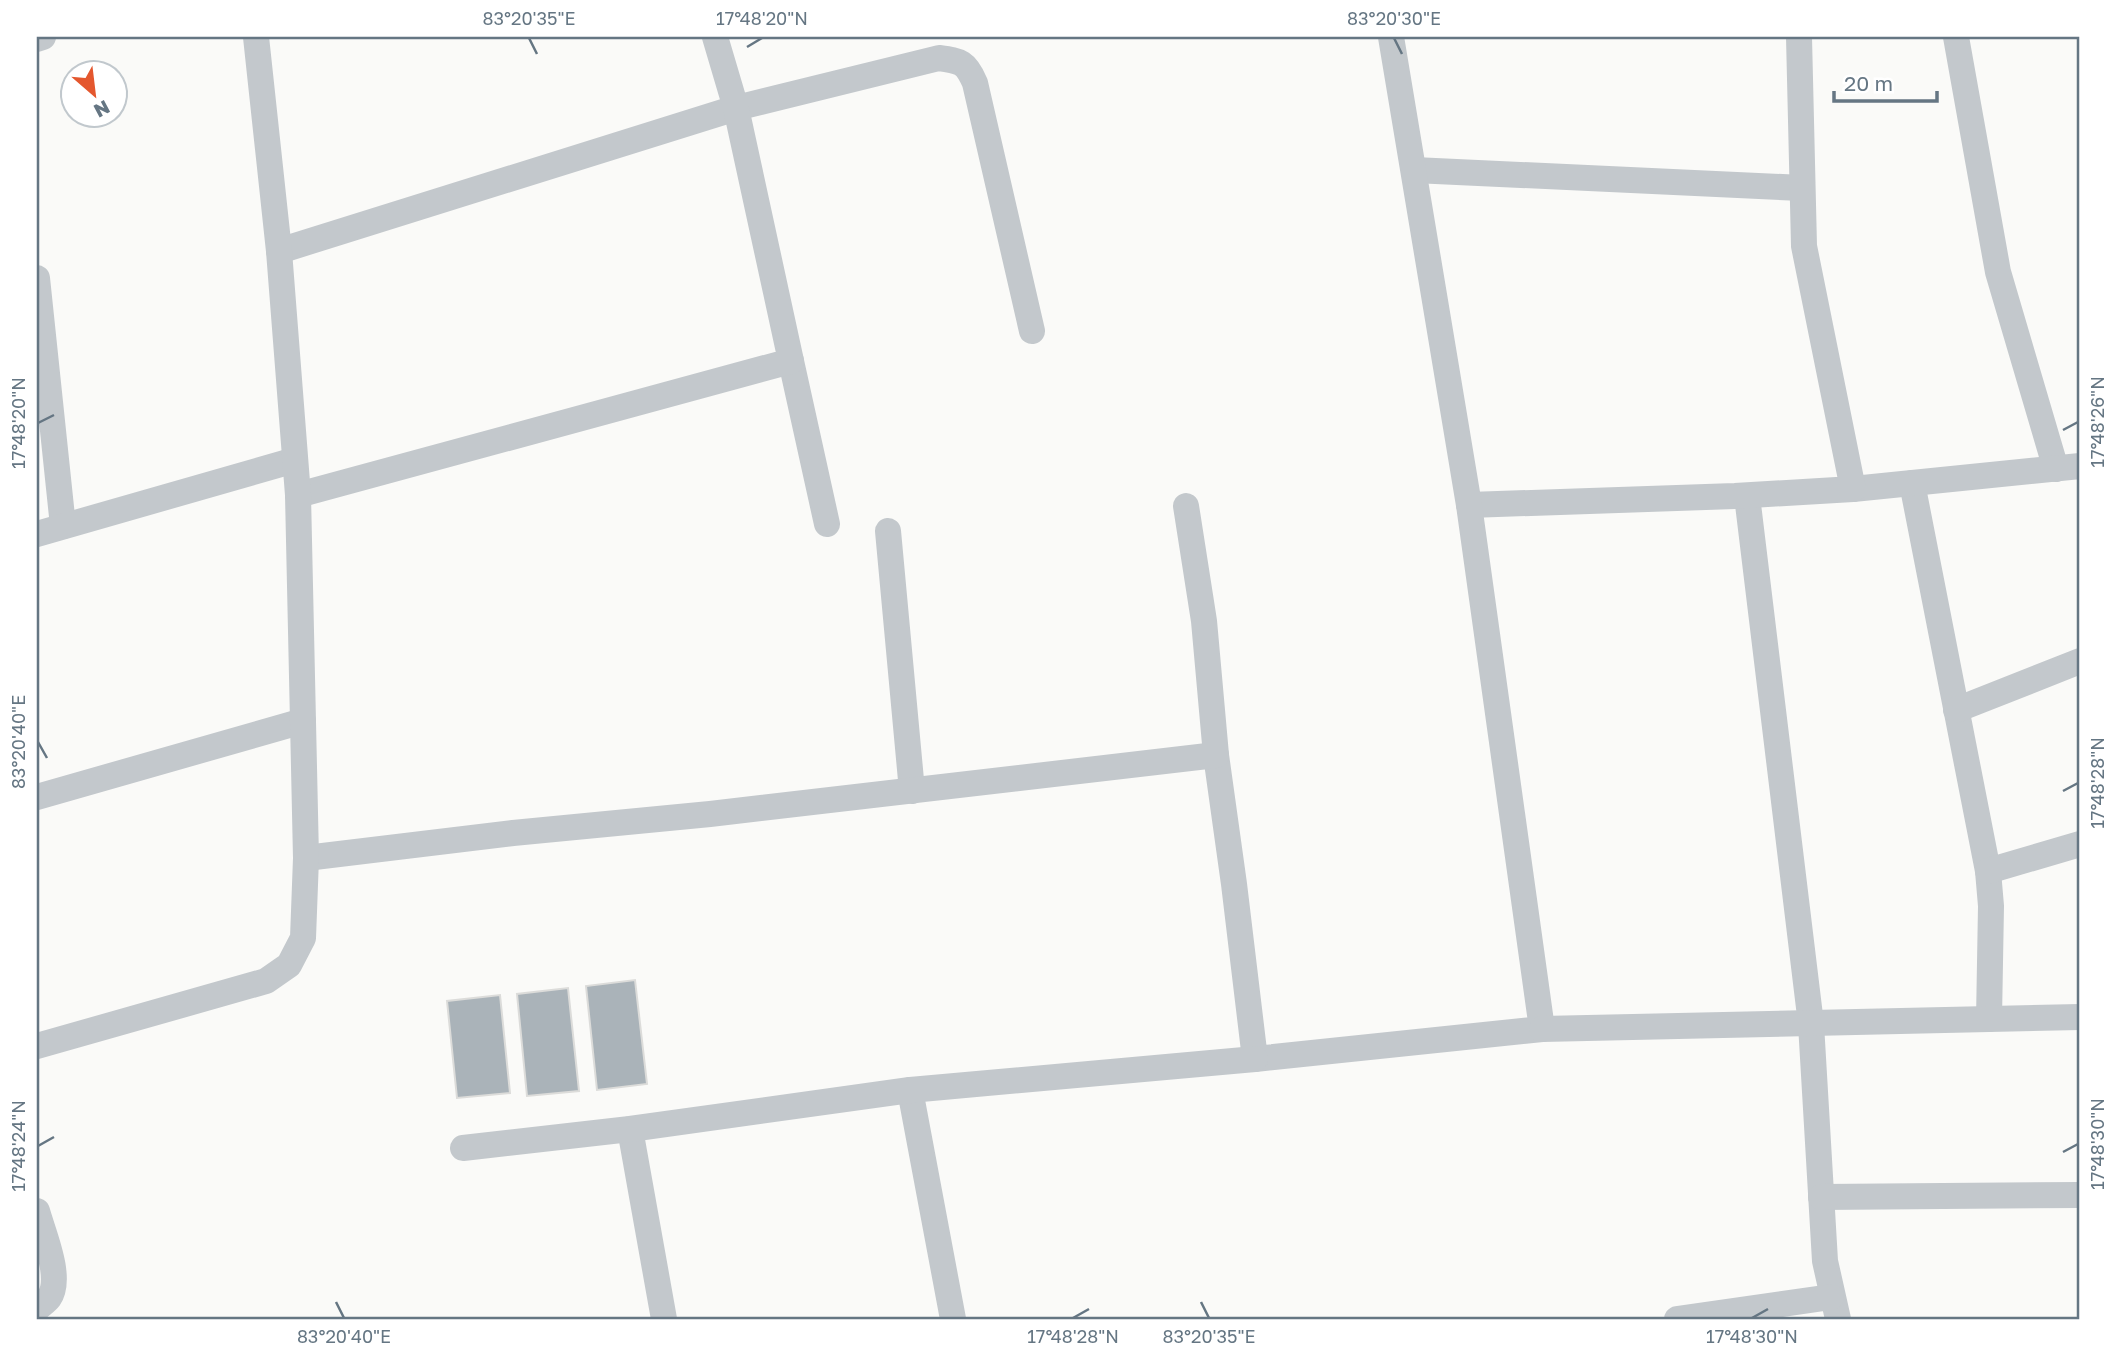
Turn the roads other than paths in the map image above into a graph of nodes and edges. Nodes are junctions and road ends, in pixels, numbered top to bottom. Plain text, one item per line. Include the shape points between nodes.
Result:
1 (43, 37) edge
2 (256, 37) edge
3 (715, 37) edge
4 (1391, 37) edge
5 (1799, 37) edge
6 (1956, 37) edge
7 (37, 38) edge
8 (736, 108) junction
9 (1414, 170) junction
10 (1802, 188) junction
11 (279, 251) junction
12 (37, 278) edge
13 (1032, 331) dead end
14 (791, 361) junction
15 (295, 460) junction
16 (2068, 467) edge
17 (1912, 483) junction
18 (1853, 489) junction
19 (298, 495) junction
20 (1747, 496) junction
21 (1469, 505) junction
22 (1186, 506) dead end
23 (827, 524) dead end
24 (63, 526) junction
25 (888, 531) dead end
26 (37, 534) edge
27 (2080, 661) edge
28 (1956, 710) junction
29 (303, 721) junction
30 (1216, 755) junction
31 (912, 791) junction
32 (37, 797) edge
33 (2080, 844) edge
34 (306, 858) junction
35 (1989, 871) junction
36 (2080, 1017) edge
37 (1989, 1019) junction
38 (1811, 1024) junction
39 (1542, 1030) junction
40 (37, 1046) edge
41 (1255, 1059) junction
42 (910, 1090) junction
43 (629, 1129) junction
44 (463, 1148) dead end
45 (2080, 1195) edge
46 (1821, 1196) junction
47 (37, 1211) edge
48 (1835, 1308) edge
49 (37, 1309) edge
50 (664, 1319) edge
51 (953, 1319) edge
52 (1677, 1319) edge

1 - 7 street
2 - 11 street
3 - 8 street
4 - 9 street
5 - 10 street
6 - 16 street via 1998,272
8 - 11 street
8 - 13 street via 939,58 959,61 975,83
8 - 14 street
9 - 10 street
9 - 21 street
10 - 18 street via 1804,246
11 - 15 street
12 - 24 street
14 - 19 street
14 - 23 street
15 - 19 street
15 - 24 street
16 - 17 street
17 - 18 street
17 - 28 street
18 - 20 street
19 - 29 street
20 - 21 street
20 - 38 street
21 - 39 street
22 - 30 street via 1204,621
24 - 26 street
25 - 31 street
27 - 28 street
28 - 35 street
29 - 32 street
29 - 34 street
30 - 31 street
30 - 41 street
31 - 34 street
33 - 35 street
34 - 40 street via 303,938 282,970 266,981
35 - 37 street
36 - 37 street
37 - 38 street
38 - 39 street
38 - 46 street
39 - 41 street
41 - 42 street
42 - 43 street
42 - 51 street
43 - 44 street
43 - 50 street
45 - 46 street
46 - 48 street via 1825,1261
47 - 49 street via 55,1281 50,1297
48 - 52 street

